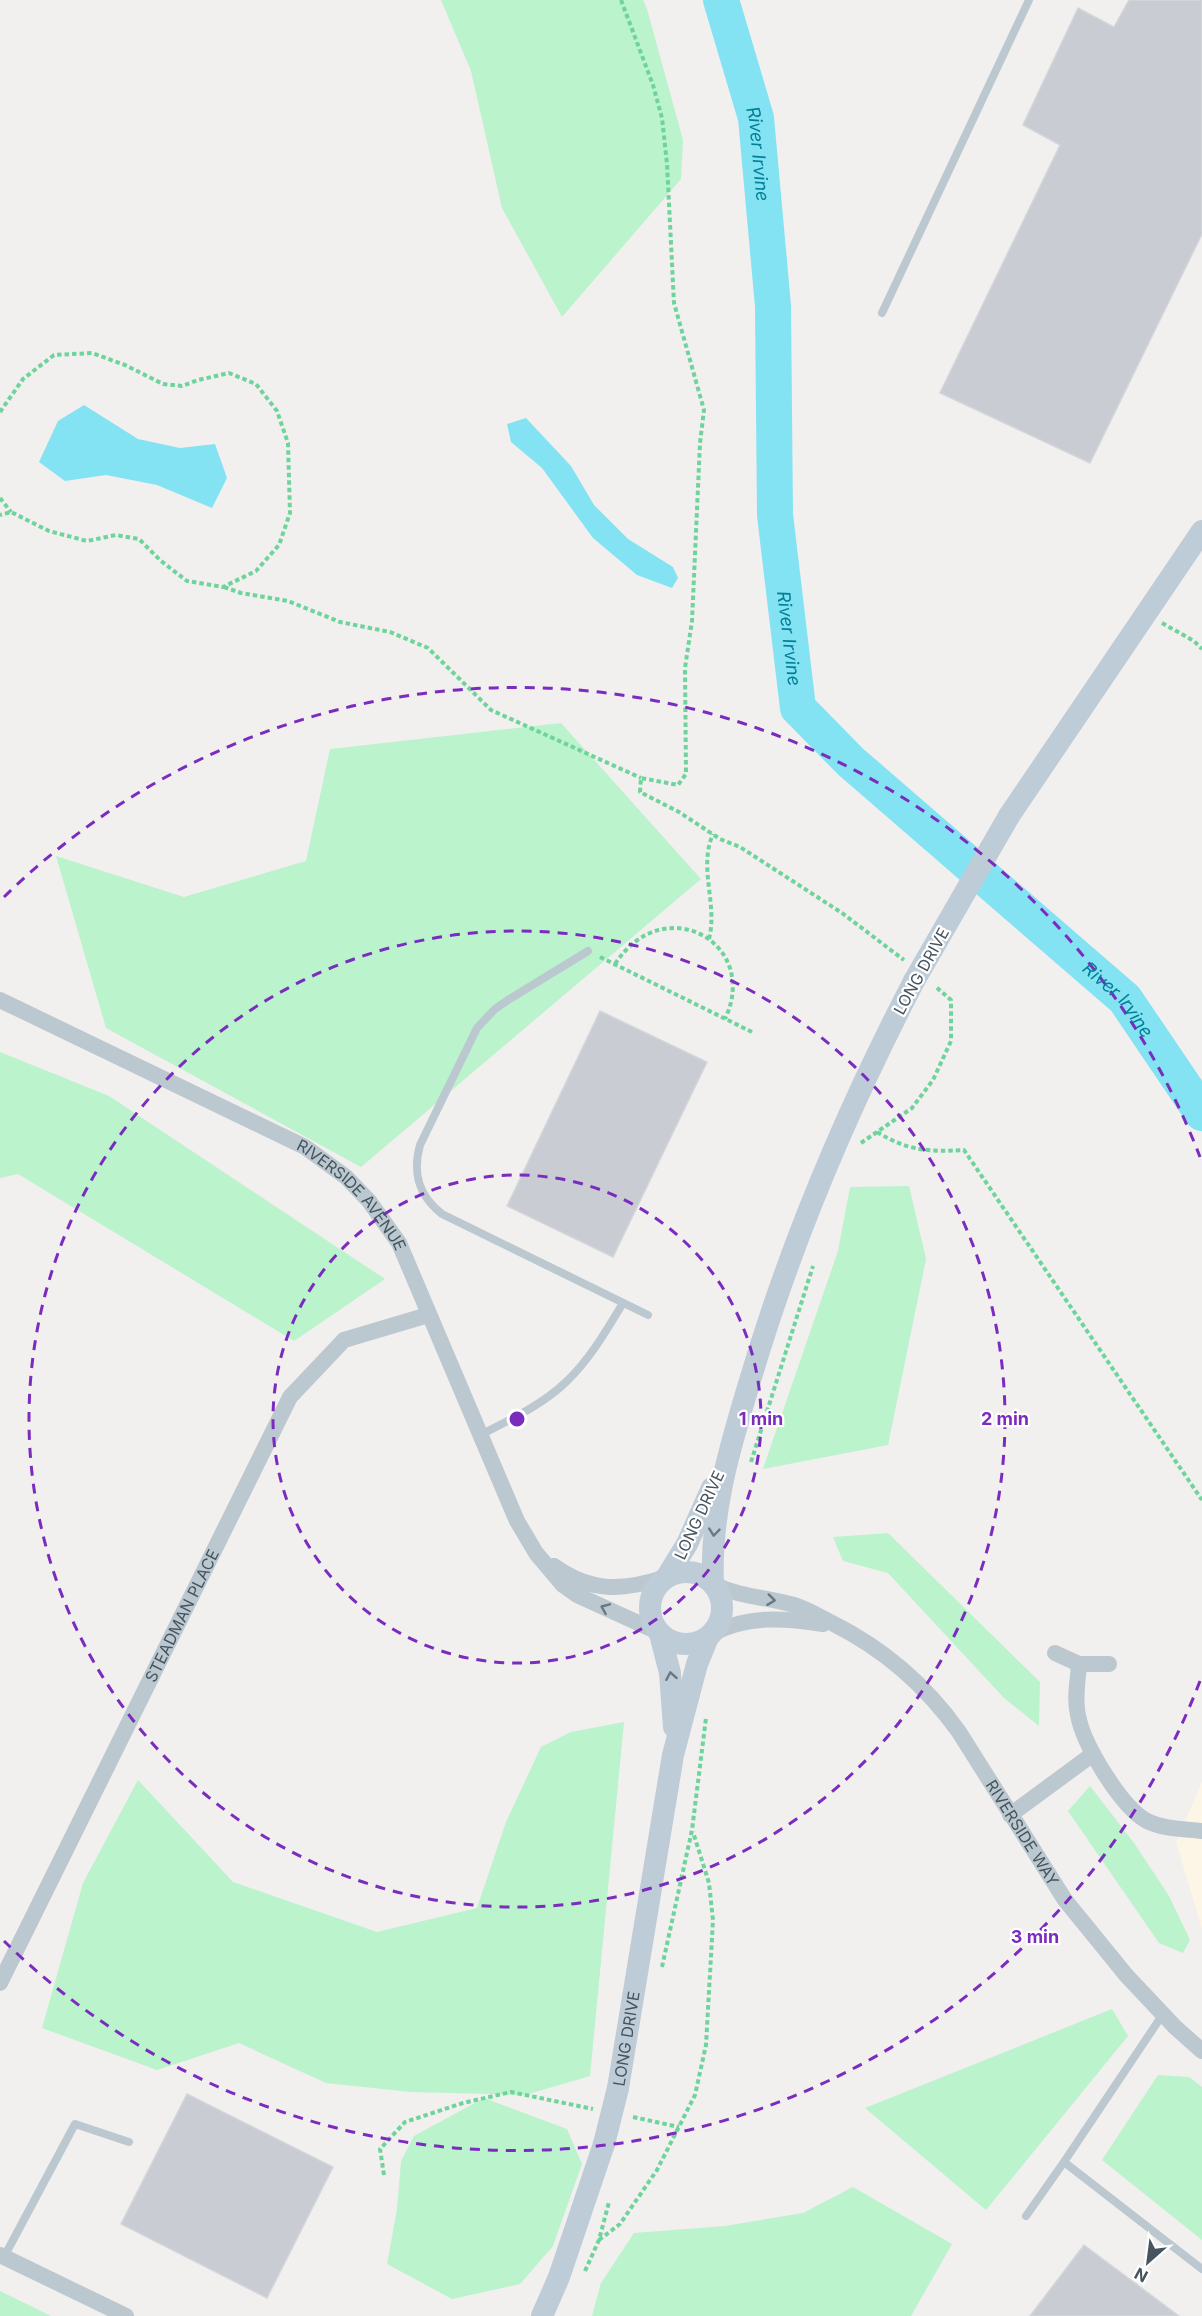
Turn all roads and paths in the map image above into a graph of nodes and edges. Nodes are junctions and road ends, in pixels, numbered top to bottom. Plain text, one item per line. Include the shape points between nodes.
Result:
1 (621, 0) edge
2 (1029, 0) edge
3 (882, 313) dead end
4 (0, 412) edge
5 (0, 498) edge
6 (11, 512) junction
7 (0, 515) edge
8 (1202, 531) edge
9 (223, 586) junction
10 (1156, 620) dead end
11 (1202, 649) edge
12 (641, 778) junction
13 (713, 834) junction
14 (710, 939) junction
15 (885, 944) dead end
16 (588, 951) joint
17 (615, 964) junction
18 (0, 1000) edge
19 (951, 1000) dead end
20 (725, 1019) junction
21 (752, 1032) dead end
22 (877, 1132) junction
23 (860, 1138) dead end
24 (815, 1260) dead end
25 (623, 1303) junction
26 (428, 1315) junction
27 (648, 1316) dead end
28 (480, 1436) junction
29 (727, 1454) junction
30 (749, 1468) dead end
31 (1202, 1500) edge
32 (536, 1553) junction
33 (667, 1576) junction
34 (714, 1584) junction
35 (839, 1626) junction
36 (659, 1633) junction
37 (710, 1635) junction
38 (1054, 1653) dead end
39 (1079, 1664) junction
40 (1109, 1664) dead end
41 (701, 1712) dead end
42 (1093, 1754) junction
43 (673, 1755) junction
44 (1010, 1815) junction
45 (692, 1830) junction
46 (1202, 1830) edge
47 (661, 1970) dead end
48 (0, 1983) edge
49 (1163, 2014) junction
50 (1202, 2051) edge
51 (602, 2111) dead end
52 (624, 2115) dead end
53 (679, 2127) junction
54 (129, 2142) dead end
55 (1064, 2162) junction
56 (384, 2175) dead end
57 (1026, 2216) dead end
58 (599, 2240) dead end
59 (2, 2256) edge
60 (1202, 2269) edge
61 (542, 2315) edge
62 (126, 2316) edge

1 - 12 path via 662,118 674,303 704,410 692,621 685,668 686,774 678,785
2 - 3 lane
4 - 9 path via 23,379 54,355 92,353 163,384 182,386 229,373 256,384 277,411 288,443 290,513 279,545 256,571
5 - 6 path
6 - 7 path
6 - 9 path via 49,531 87,541 116,535 139,539 187,581
8 - 29 main road, LONG DRIVE, bridge via 1009,816 874,1057 818,1183 761,1341
9 - 12 path via 288,601 340,622 390,632 428,648 491,710
10 - 11 path
12 - 13 path via 640,792
13 - 14 path via 706,858
13 - 15 path via 808,891
14 - 17 path via 683,928 666,927 627,948
14 - 20 path via 723,954 732,977 733,999
16 - 17 path
16 - 25 lane via 507,1000 477,1028 420,1145 417,1180 430,1204 442,1214
17 - 20 path
18 - 26 street, RIVERSIDE AVENUE via 304,1147 326,1162 369,1202 399,1243
19 - 22 path via 951,1041 933,1080 912,1108
20 - 21 path
22 - 23 path via 857,1146
22 - 31 path via 896,1144 927,1152 964,1150
24 - 30 path
25 - 27 lane
25 - 28 lane via 591,1354 565,1382 530,1408
26 - 28 street, RIVERSIDE AVENUE
26 - 48 street, STEADMAN PLACE via 344,1340 290,1397
28 - 32 street, RIVERSIDE AVENUE via 517,1521
29 - 33 main road, LONG DRIVE via 687,1544
29 -> 34 main road, LONG DRIVE via 713,1537
32 - 33 street, RIVERSIDE AVENUE via 565,1574 602,1587 634,1586
36 -> 32 street, RIVERSIDE AVENUE via 577,1595 563,1585
33 - 34 main road via 692,1572
33 - 36 main road via 651,1596 650,1615
34 -> 35 street, RIVERSIDE WAY via 745,1596 797,1606
34 - 37 main road via 722,1605 718,1625
35 - 37 street, RIVERSIDE WAY via 758,1620 740,1622
35 - 44 street, RIVERSIDE WAY via 891,1658 927,1691 959,1732
36 - 37 main road via 679,1644 699,1642
43 -> 36 main road, LONG DRIVE via 673,1690
37 - 43 main road, LONG DRIVE via 697,1664
38 - 39 street
39 - 40 street
39 - 42 street via 1077,1713
41 - 45 path via 706,1718
42 - 44 street
42 - 46 street via 1131,1809 1148,1821
43 - 61 main road, LONG DRIVE, bridge via 618,2088 604,2144 559,2277
44 - 49 street, RIVERSIDE WAY via 1065,1900
45 - 47 path
45 - 53 path via 709,1883 713,1920 706,2045 695,2095
49 - 50 street, RIVERSIDE WAY
49 - 55 lane
51 - 56 path via 510,2092 463,2103 405,2122 380,2149
52 - 53 path
53 - 58 path via 657,2170 620,2224
54 - 59 lane via 75,2124
55 - 57 lane
55 - 60 lane
59 - 62 street

